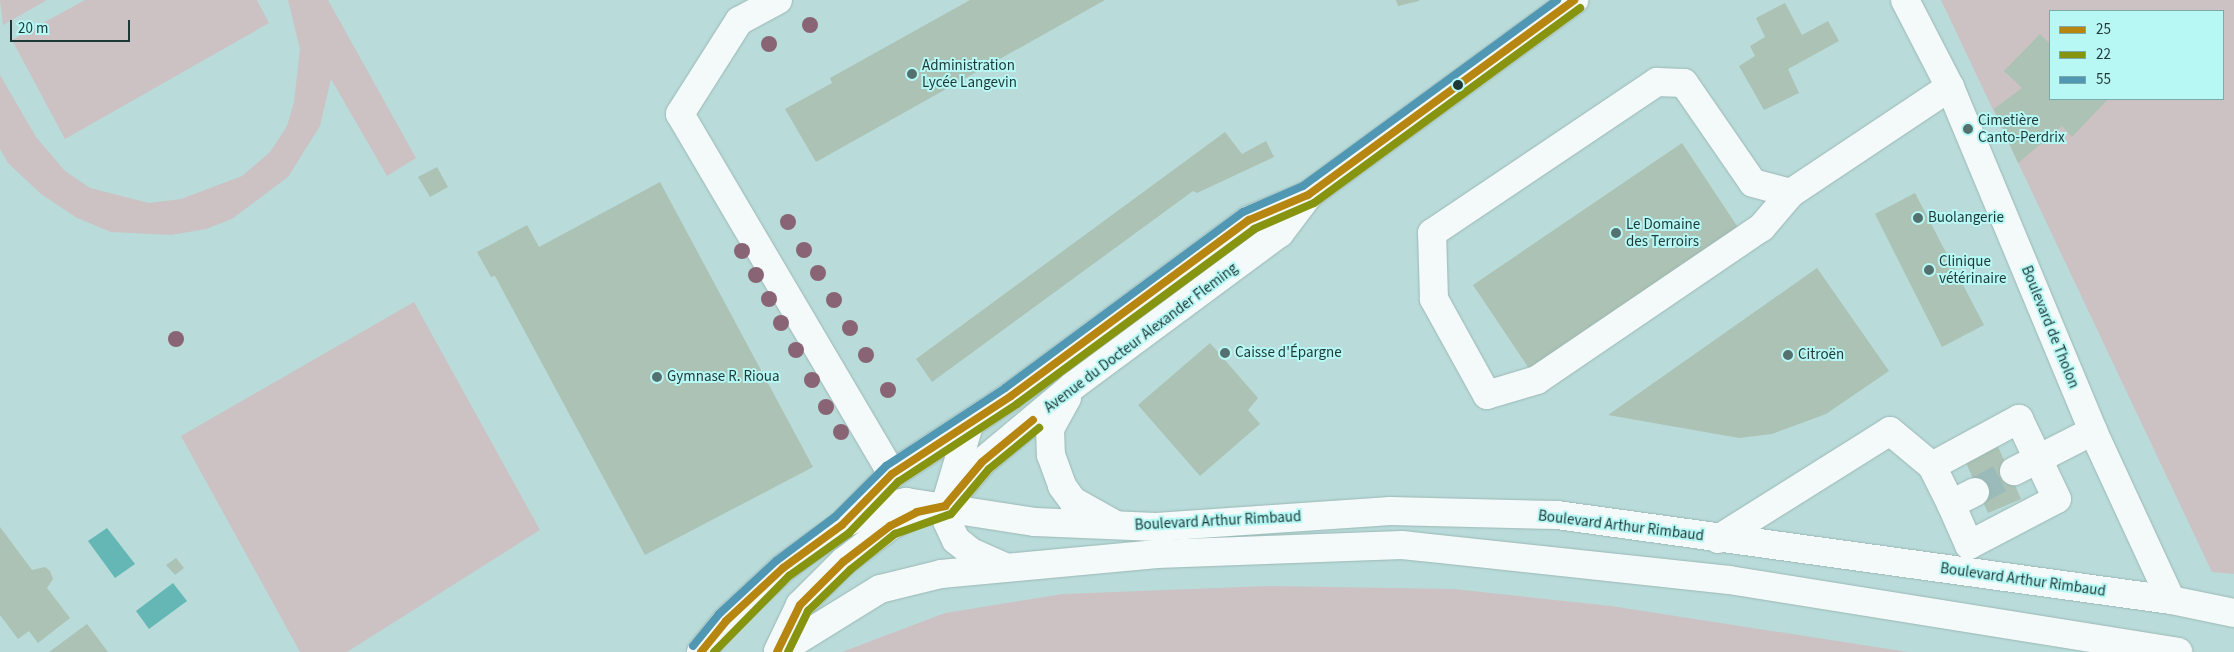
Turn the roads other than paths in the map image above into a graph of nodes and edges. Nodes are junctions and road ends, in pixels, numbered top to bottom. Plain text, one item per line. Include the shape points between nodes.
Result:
1 (778, 0) edge
2 (1905, 0) edge
3 (1564, 3) edge
4 (741, 11) edge
5 (1950, 87) junction
6 (1790, 193) junction
7 (1308, 195) junction
8 (1073, 386) junction
9 (969, 425) junction
10 (2093, 431) junction
11 (2038, 459) junction
12 (1932, 466) junction
13 (2014, 471) tunnel mouth
14 (892, 474) junction
15 (1975, 492) tunnel mouth
16 (1951, 504) junction
17 (945, 506) junction
18 (842, 525) junction
19 (1116, 525) junction
20 (1718, 539) junction
21 (1004, 568) junction
22 (2171, 600) junction
23 (2234, 613) edge
24 (701, 652) edge
25 (777, 652) edge
26 (2178, 652) edge

1 - 4 main road
2 - 5 main road, Boulevard de Tholon
3 - 7 main road, Avenue du Docteur Alexander Fleming
4 - 14 main road via 680,114
5 - 6 main road
5 - 10 main road, Boulevard de Tholon
6 - 6 main road via 1753,183 1684,83 1657,82 1432,233 1434,300 1487,395 1538,380 1762,227
7 - 8 main road, Avenue du Docteur Alexander Fleming via 1280,233
7 - 9 main road, Avenue du Docteur Alexander Fleming via 1249,220
8 - 17 main road, Avenue du Docteur Alexander Fleming via 982,462
8 - 19 main road via 1050,430 1051,455 1062,486 1073,501
9 - 14 main road, Avenue du Docteur Alexander Fleming
9 - 17 main road
10 - 11 main road
10 - 22 main road, Boulevard de Tholon
11 - 12 main road via 2019,419
11 - 13 main road
11 - 16 main road via 2057,500 1970,545
12 - 16 main road
12 - 20 main road via 1890,431
14 - 18 main road, Avenue du Docteur Alexander Fleming
15 - 16 main road
17 - 18 main road, Boulevard Arthur Rimbaud via 906,502 875,509
17 - 19 main road, Boulevard Arthur Rimbaud via 1035,522
17 - 21 main road via 956,540
17 - 25 main road via 917,512 890,526 844,562 800,605
18 - 24 main road, Avenue du Docteur Alexander Fleming via 783,568 726,621
19 - 20 main road, Boulevard Arthur Rimbaud via 1156,528 1390,511 1557,515
20 - 22 main road, Boulevard Arthur Rimbaud
21 - 25 main road, Boulevard Arthur Rimbaud via 941,574 880,588
21 - 26 main road, Boulevard Arthur Rimbaud via 1157,554 1402,545 1729,580
22 - 23 main road, Boulevard Arthur Rimbaud

